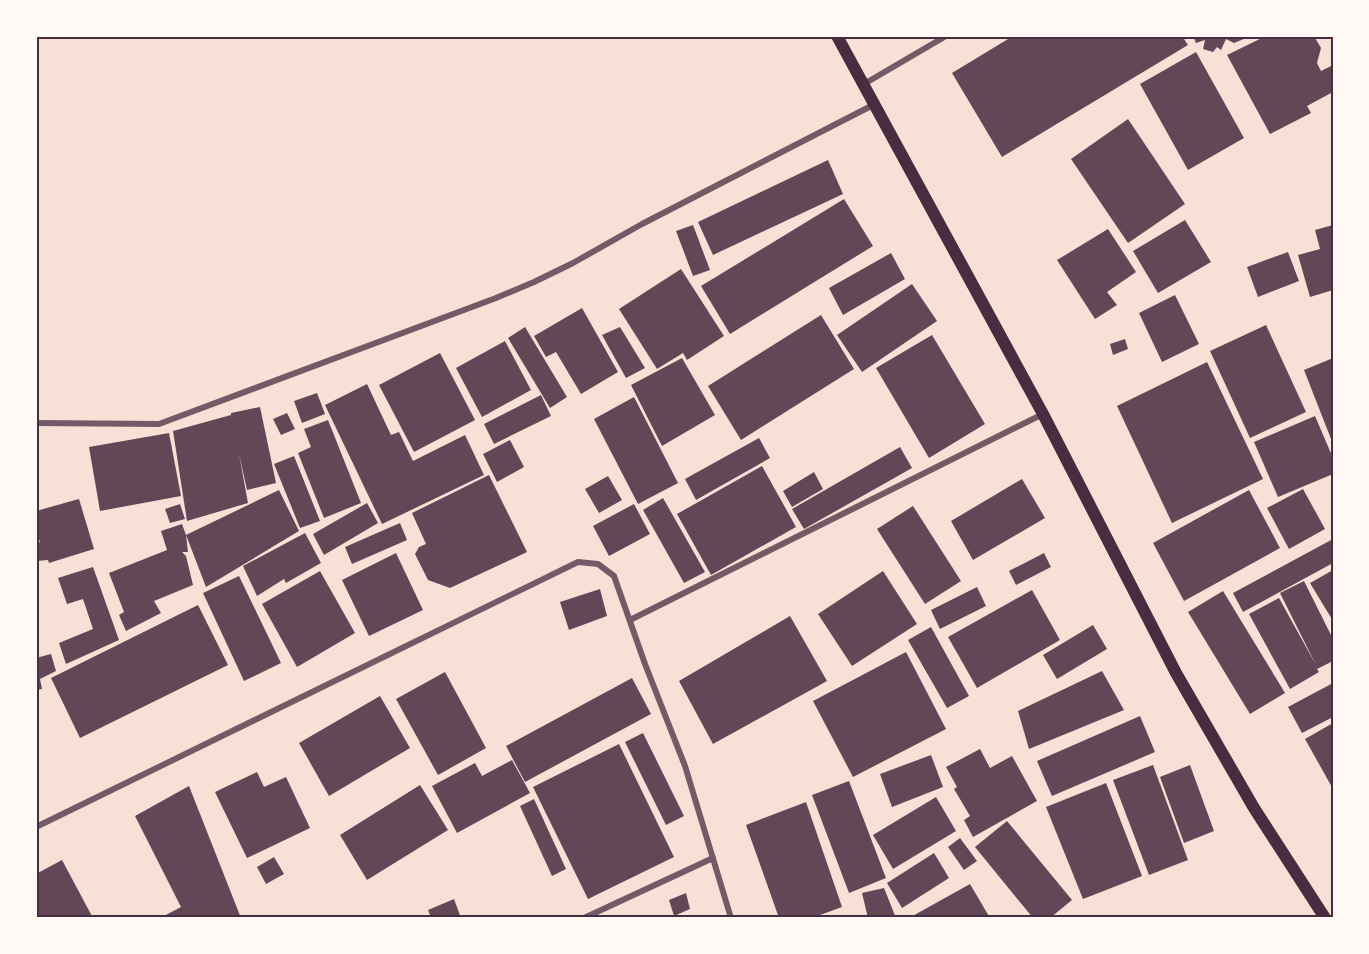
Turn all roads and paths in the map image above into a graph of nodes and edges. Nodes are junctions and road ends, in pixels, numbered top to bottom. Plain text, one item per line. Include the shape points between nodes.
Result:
1 (837, 36) edge
2 (946, 36) edge
3 (863, 85) junction
4 (875, 104) junction
5 (1043, 414) junction
6 (36, 423) edge
7 (630, 620) junction
8 (36, 827) edge
9 (712, 858) junction
10 (584, 918) edge
11 (730, 918) edge
12 (1325, 918) edge

1 - 3 main road
2 - 3 street
3 - 4 main road
4 - 5 main road
4 - 6 street via 573,263 496,298 159,424
5 - 7 street
5 - 12 main road via 1176,673 1254,808
7 - 8 street via 614,576 598,564 578,562
7 - 9 street via 685,766
9 - 10 street
9 - 11 street

